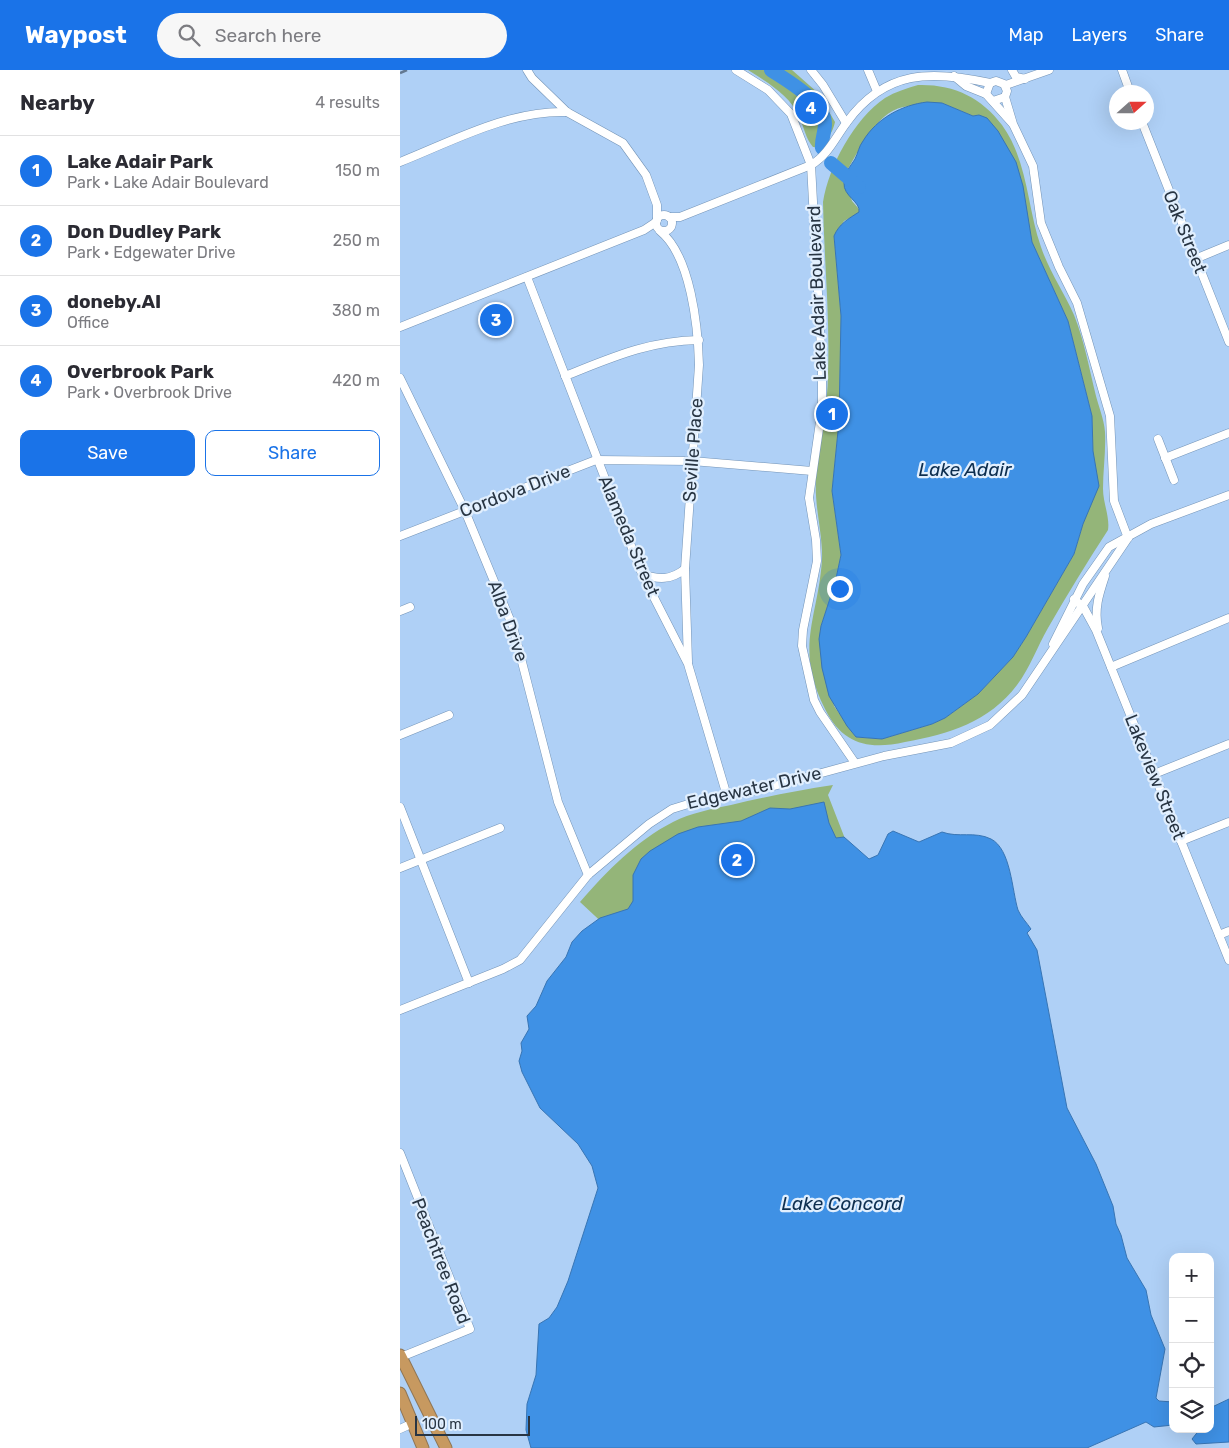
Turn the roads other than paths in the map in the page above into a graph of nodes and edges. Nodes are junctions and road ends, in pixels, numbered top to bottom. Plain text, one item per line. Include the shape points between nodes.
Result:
1 (527, 70) edge
2 (736, 70) edge
3 (811, 70) edge
4 (868, 70) edge
5 (1011, 70) edge
6 (1049, 70) edge
7 (1122, 70) edge
8 (922, 71) edge
9 (954, 76) junction
10 (1022, 81) junction
11 (990, 83) junction
12 (1127, 85) edge
13 (1004, 88) junction
14 (876, 89) junction
15 (986, 94) junction
16 (993, 102) junction
17 (567, 112) junction
18 (846, 123) junction
19 (1013, 124) junction
20 (1145, 130) edge
21 (400, 162) edge
22 (810, 166) junction
23 (657, 205) junction
24 (669, 216) junction
25 (680, 217) junction
26 (658, 225) junction
27 (672, 226) junction
28 (671, 241) junction
29 (1229, 245) edge
30 (1195, 259) junction
31 (527, 278) junction
32 (400, 327) edge
33 (699, 340) junction
34 (1229, 342) edge
35 (565, 376) junction
36 (400, 378) edge
37 (1229, 433) edge
38 (1158, 439) dead end
39 (1165, 458) junction
40 (596, 460) junction
41 (692, 461) junction
42 (812, 471) junction
43 (1174, 480) dead end
44 (1229, 495) edge
45 (465, 511) junction
46 (400, 536) edge
47 (1128, 538) junction
48 (1109, 564) junction
49 (686, 570) junction
50 (642, 574) junction
51 (1074, 600) junction
52 (1082, 605) junction
53 (410, 607) dead end
54 (400, 611) edge
55 (1229, 618) edge
56 (1100, 640) junction
57 (1050, 652) junction
58 (688, 664) junction
59 (1111, 667) junction
60 (449, 715) dead end
61 (400, 735) edge
62 (1229, 744) edge
63 (855, 763) junction
64 (1154, 774) junction
65 (727, 796) junction
66 (400, 807) edge
67 (1229, 822) edge
68 (500, 828) dead end
69 (1181, 841) junction
70 (421, 859) junction
71 (400, 868) edge
72 (588, 875) junction
73 (1229, 931) edge
74 (1219, 935) junction
75 (1229, 960) edge
76 (470, 983) junction
77 (400, 1010) edge
78 (400, 1153) edge
79 (401, 1356) edge
80 (400, 1393) edge
81 (412, 1424) junction
82 (400, 1429) edge
83 (423, 1448) edge
84 (446, 1448) edge

1 - 17 street
2 - 22 street, Lake Adair Boulevard via 768,90 791,114
3 - 18 street
4 - 14 street
5 - 10 street
5 - 13 street
6 - 10 street
7 - 12 street
8 - 9 street
8 - 14 street
9 - 11 street via 968,76
9 - 15 street via 966,86
10 - 13 street
11 - 13 street
11 - 15 street
13 - 16 street
13 - 19 street
14 - 18 street via 861,102
15 - 16 street
16 - 19 street
17 - 21 street via 518,116
17 - 23 street via 623,143 646,175
18 - 22 street via 821,159
19 - 47 street via 1033,166 1041,223 1058,267 1077,303 1110,416 1115,506
20 - 30 street, Oak Street
22 - 25 street
22 - 42 street, Lake Adair Boulevard via 822,367 822,408
23 - 24 street
23 - 26 street
24 - 25 street
24 - 26 street via 663,215
24 - 27 street
25 - 27 street
26 - 27 street via 666,232
26 - 28 street, Seville Place
26 - 31 street
27 - 28 street, Seville Place
28 - 33 street, Seville Place via 694,301
29 - 30 street
30 - 34 street, Oak Street
31 - 32 street
31 - 35 street, Alameda Street
33 - 35 street via 658,343 635,349
33 - 41 street, Seville Place
35 - 40 street, Alameda Street
36 - 45 street, Alba Drive
37 - 39 street
38 - 39 street
39 - 43 street
40 - 41 street, Cordova Drive
40 - 45 street, Cordova Drive
40 - 50 street, Alameda Street
41 - 42 street, Cordova Drive
41 - 49 street, Seville Place
42 - 63 street, Lake Adair Boulevard via 809,498 817,561 803,630 803,659 820,712
44 - 47 street, Edgewater Drive via 1151,524
45 - 46 street, Cordova Drive
45 - 72 street, Alba Drive via 514,627 558,802
47 - 48 street, Edgewater Drive
47 - 51 street, Edgewater Drive via 1104,552
48 - 52 street, Edgewater Drive
48 - 56 street via 1098,596 1096,617
49 - 50 street via 666,579
49 - 58 street, Seville Place
50 - 58 street, Alameda Street
51 - 52 street
51 - 57 street, Edgewater Drive
52 - 56 street, Lakeview Street
52 - 57 street, Edgewater Drive
53 - 54 street
55 - 59 street
56 - 59 street, Lakeview Street
57 - 63 street, Edgewater Drive via 1017,701 983,729 952,742
58 - 65 street, Alameda Street
59 - 64 street, Lakeview Street
60 - 61 street
62 - 64 street
63 - 65 street, Edgewater Drive
64 - 69 street, Lakeview Street
65 - 72 street, Edgewater Drive via 686,804 665,813
66 - 70 street
67 - 69 street
68 - 70 street
69 - 74 street, Lakeview Street
70 - 71 street
70 - 76 street
72 - 76 street, Edgewater Drive via 520,960
73 - 74 street
74 - 75 street, Lakeview Street
76 - 77 street, Edgewater Drive
78 - 79 street, Peachtree Road via 470,1329
79 - 84 highway
80 - 81 highway
81 - 82 street
81 - 83 highway

